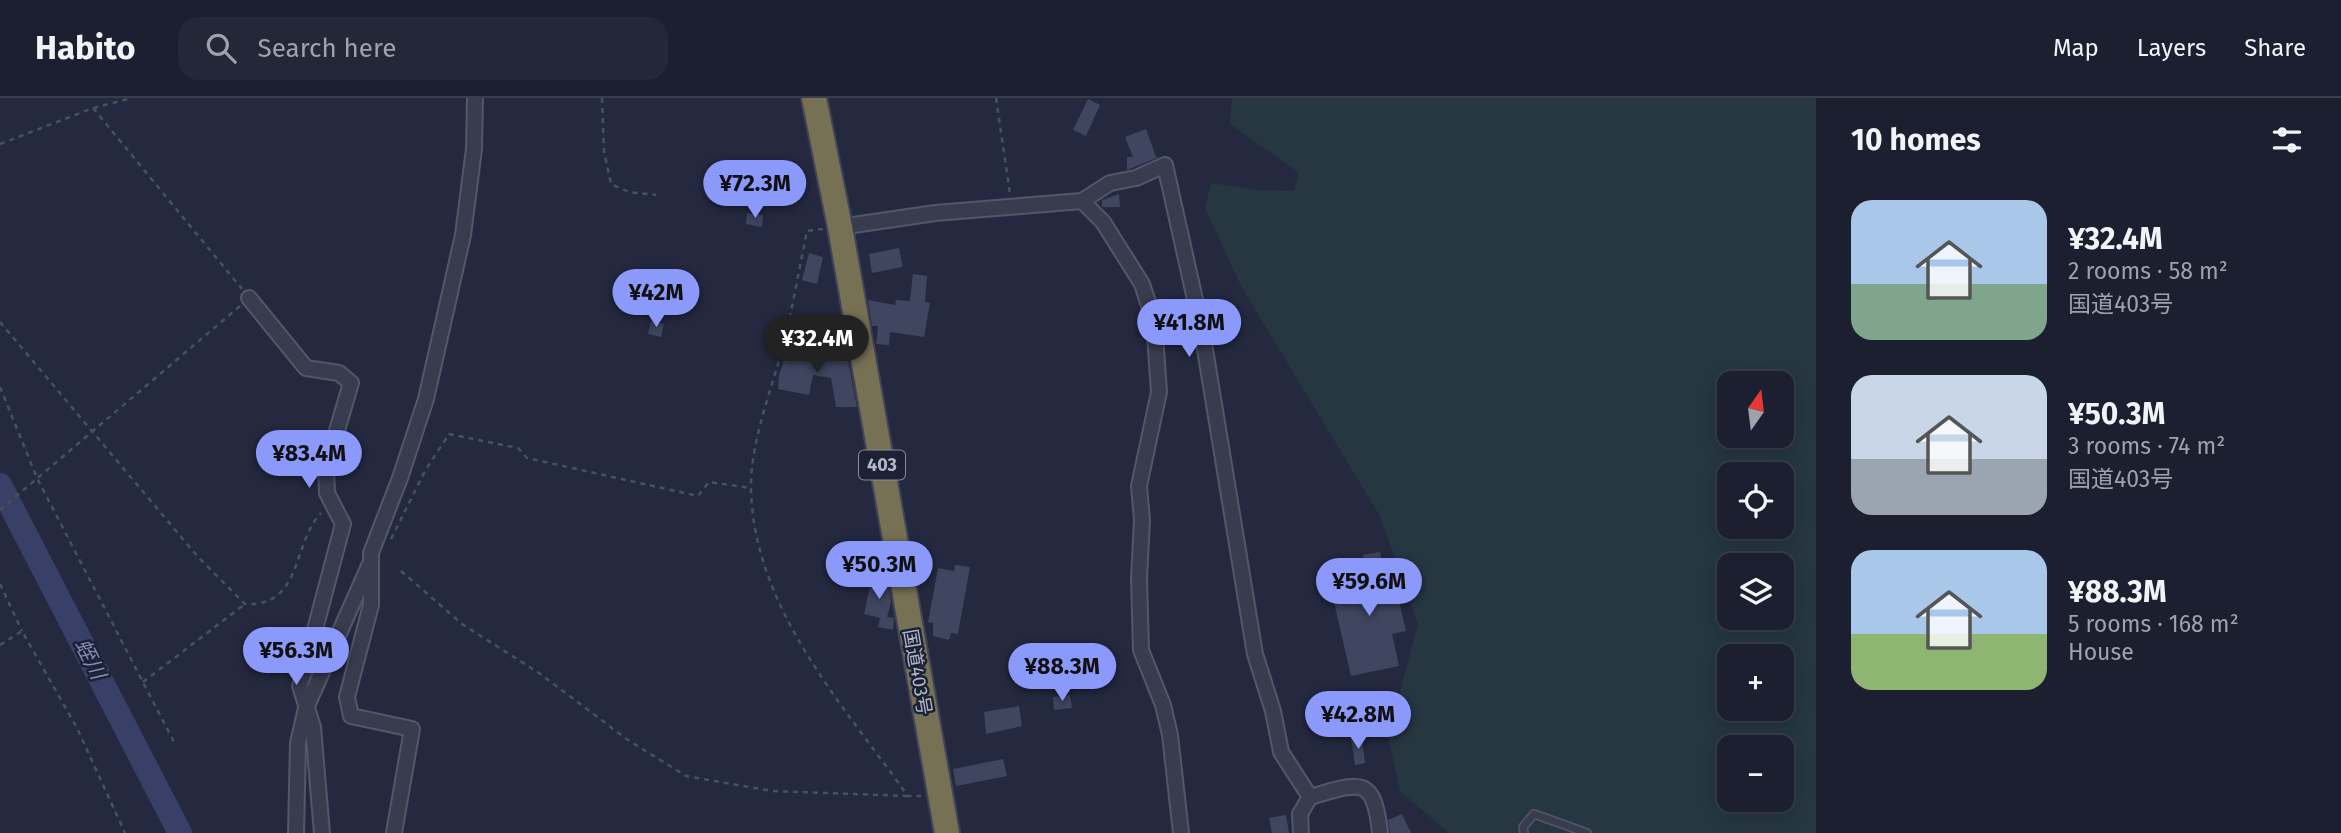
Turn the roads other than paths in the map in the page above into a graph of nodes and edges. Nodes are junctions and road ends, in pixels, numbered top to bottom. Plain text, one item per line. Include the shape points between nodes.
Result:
1 (475, 98) edge
2 (814, 98) edge
3 (1082, 201) junction
4 (840, 227) junction
5 (249, 298) road end
6 (371, 557) junction
7 (306, 708) junction
8 (1310, 797) junction
9 (296, 833) edge
10 (322, 833) edge
11 (394, 833) edge
12 (947, 833) edge
13 (1181, 833) edge
14 (1301, 833) edge
15 (1380, 833) edge
16 (1524, 833) edge
17 (1587, 833) edge

1 - 6 street via 463,234 446,311 426,399
2 - 4 highway, 国道403号 / 403
3 - 4 street via 935,213
3 - 8 street via 1110,183 1165,165 1202,331 1255,654 1281,752
3 - 13 street via 1103,222 1142,284 1153,321 1159,391 1139,486 1141,650 1170,735
4 - 12 highway, 国道403号 / 403
5 - 7 street via 306,368 339,373 351,383 326,468 327,493 344,524 300,686
6 - 7 street
6 - 11 street via 371,605 347,698 351,716 412,729
7 - 9 street via 297,754
7 - 10 street via 313,727
8 - 14 street via 1300,814
8 - 15 street via 1363,787 1376,800
16 - 17 lane via 1528,817 1534,814

